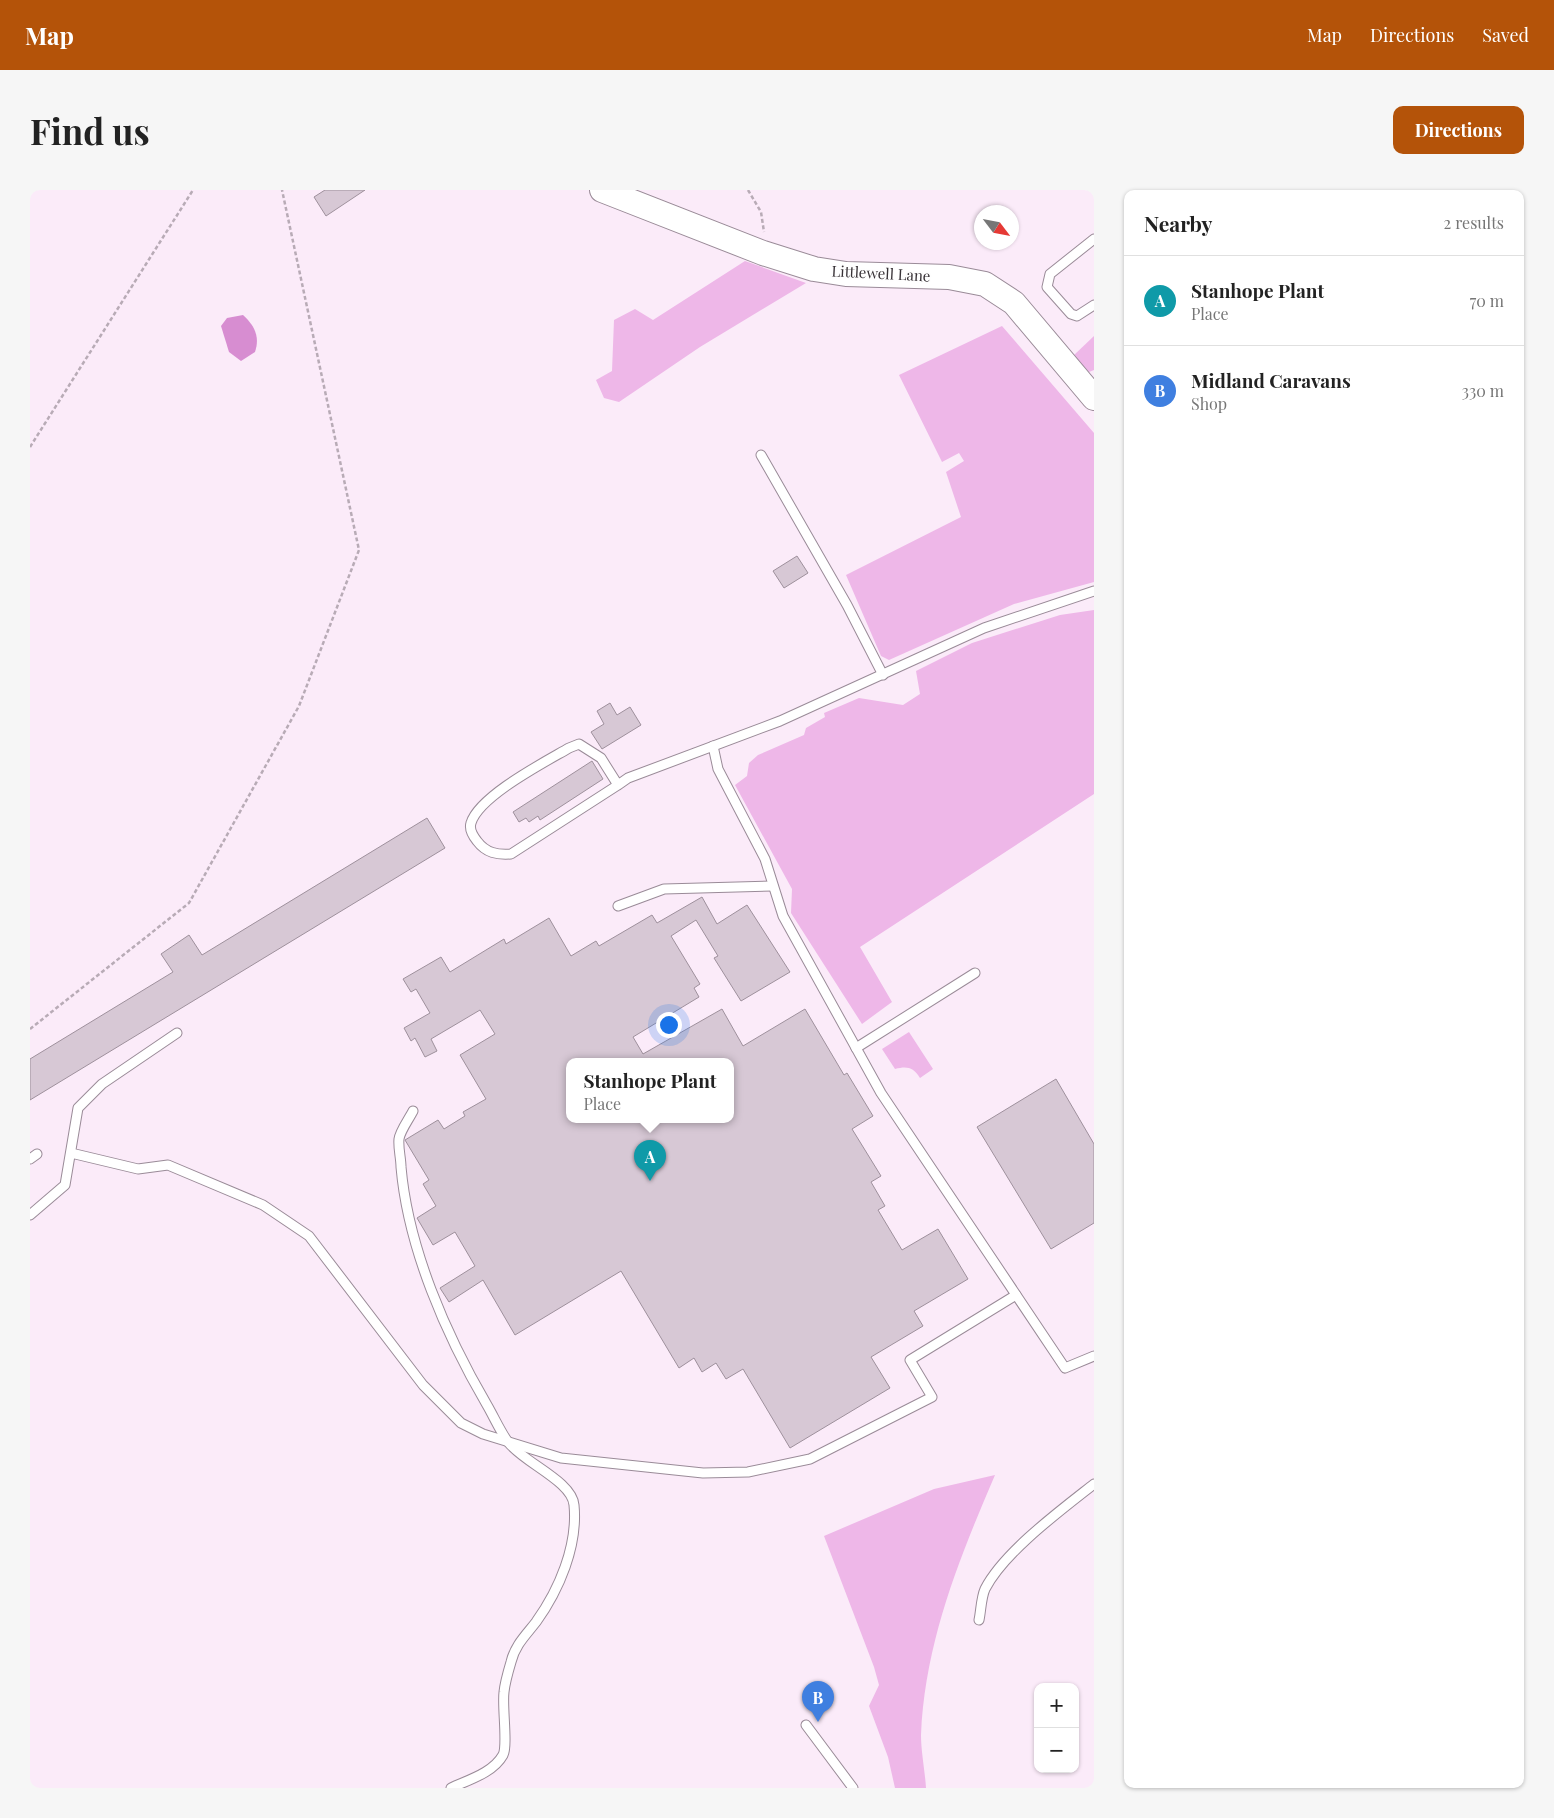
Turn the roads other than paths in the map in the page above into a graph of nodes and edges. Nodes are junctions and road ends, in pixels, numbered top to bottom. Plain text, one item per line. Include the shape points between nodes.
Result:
1 (602, 190) edge
2 (1094, 239) edge
3 (1094, 305) edge
4 (1092, 392) edge
5 (761, 454) dead end
6 (1094, 591) edge
7 (883, 676) junction
8 (713, 746) junction
9 (618, 785) junction
10 (773, 886) junction
11 (618, 906) dead end
12 (975, 974) dead end
13 (178, 1033) dead end
14 (856, 1048) junction
15 (413, 1111) dead end
16 (71, 1153) junction
17 (30, 1215) edge
18 (1016, 1295) junction
19 (1094, 1356) edge
20 (508, 1442) junction
21 (1094, 1484) edge
22 (979, 1620) dead end
23 (806, 1725) dead end
24 (451, 1788) edge
25 (853, 1788) edge

1 - 4 street, Littlewell Lane via 763,253 814,269 846,274 949,277 985,284 1014,303
2 - 3 lane via 1050,274 1047,286 1071,314 1077,316
5 - 7 lane
6 - 7 lane via 984,628
7 - 8 lane
8 - 9 lane via 628,778
8 - 10 lane via 718,769 765,859
9 - 9 lane via 602,758 579,744 504,787 476,814 470,824 472,834 496,855 511,854
10 - 11 lane via 664,889
10 - 14 lane via 783,916
12 - 14 lane
13 - 16 lane via 102,1084 78,1108
14 - 18 lane via 881,1093
15 - 20 lane via 399,1138 403,1195 415,1240 442,1316
16 - 17 lane via 65,1185
16 - 20 lane via 138,1169 168,1165 271,1210 309,1236 424,1384 461,1423
18 - 19 lane via 1065,1368
18 - 20 lane via 910,1360 932,1397 810,1459 748,1472 703,1473 561,1458
20 - 24 lane via 573,1495 570,1543 561,1578 549,1602 518,1643 512,1658 504,1691 503,1755 488,1770
21 - 22 lane via 1010,1556 985,1590
23 - 25 lane

